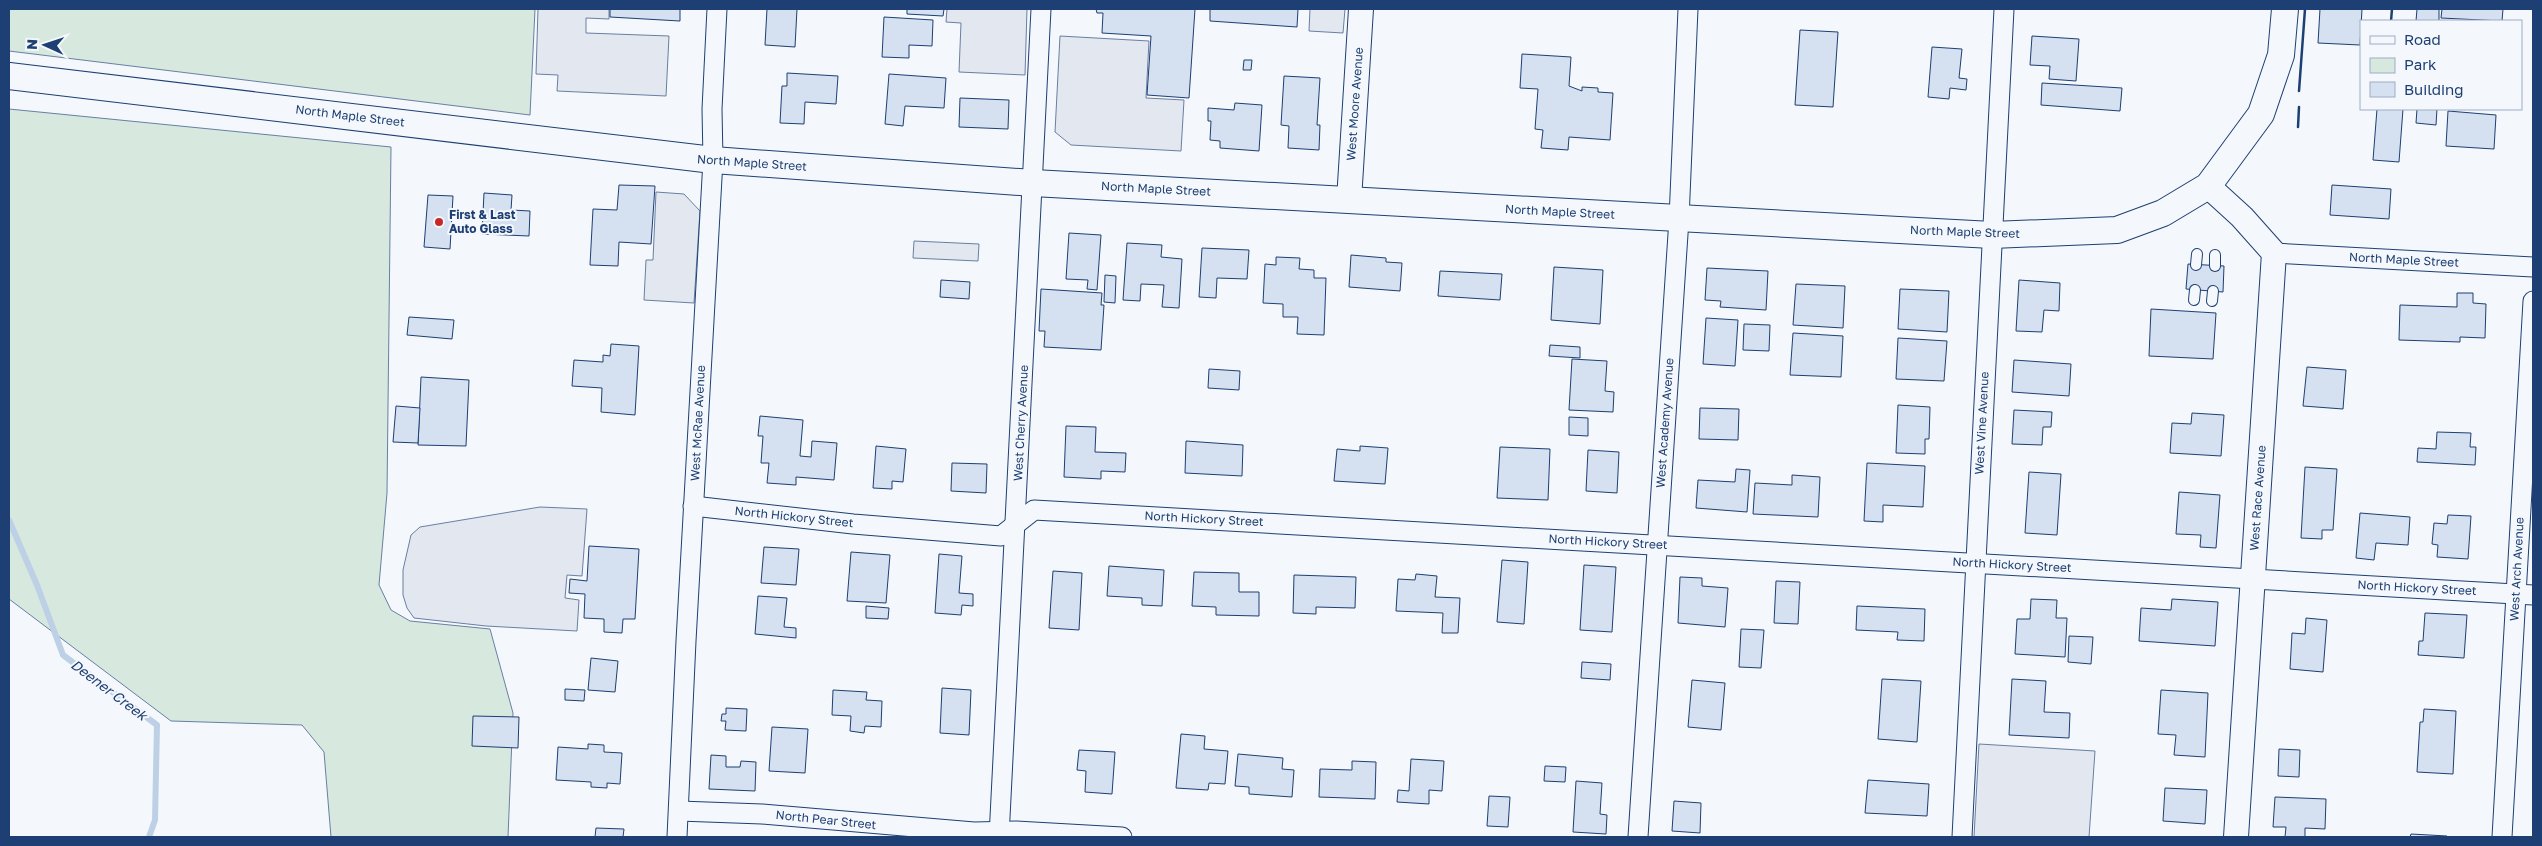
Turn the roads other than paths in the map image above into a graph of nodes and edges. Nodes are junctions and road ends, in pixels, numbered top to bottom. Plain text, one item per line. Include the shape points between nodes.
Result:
1 (717, 9) edge
2 (1041, 9) edge
3 (1362, 9) edge
4 (1688, 9) edge
5 (2004, 9) edge
6 (2285, 9) edge
7 (9, 76) edge
8 (713, 160) junction
9 (1033, 183) junction
10 (2208, 186) junction
11 (1349, 200) junction
12 (1679, 219) junction
13 (1992, 236) junction
14 (2274, 253) junction
15 (2197, 254) dead end
16 (2216, 255) dead end
17 (2196, 265) dead end
18 (2214, 266) dead end
19 (2533, 267) edge
20 (2533, 301) edge
21 (693, 506) junction
22 (1015, 525) junction
23 (1656, 545) junction
24 (1975, 563) junction
25 (2252, 579) junction
26 (2525, 594) edge
27 (679, 811) junction
28 (999, 835) edge
29 (678, 837) edge
30 (1122, 837) edge
31 (1638, 837) edge
32 (1962, 837) edge
33 (2236, 837) edge
34 (2502, 837) edge

1 - 8 street, West McRae Avenue
2 - 9 street, West Cherry Avenue
3 - 11 street, West Moore Avenue
4 - 12 street, West Academy Avenue
5 - 13 street, West Vine Avenue
6 - 10 main road, North Maple Street via 2281,55 2261,114
7 - 8 main road, North Maple Street
8 - 9 main road, North Maple Street
8 - 21 street, West McRae Avenue
9 - 11 main road, North Maple Street
9 - 22 street, West Cherry Avenue
10 - 13 main road, North Maple Street via 2163,213 2117,230
10 - 14 street
11 - 12 main road, North Maple Street
12 - 13 main road, North Maple Street
12 - 23 street, West Academy Avenue
13 - 24 street, West Vine Avenue
14 - 19 street, North Maple Street
14 - 25 street, West Race Avenue
15 - 17 lane
16 - 18 lane
20 - 26 street, West Arch Avenue
21 - 22 street, North Hickory Street via 1002,536
21 - 27 street, West McRae Avenue
22 - 23 street, North Hickory Street via 1034,510
22 - 28 street, West Cherry Avenue
23 - 24 street, North Hickory Street
23 - 31 street, West Academy Avenue
24 - 25 street, North Hickory Street
24 - 32 street, West Vine Avenue
25 - 26 street, North Hickory Street
25 - 33 street, West Race Avenue
26 - 34 street, West Arch Avenue
27 - 28 street, North Pear Street via 762,814
27 - 29 street, West McRae Avenue
28 - 30 street, North Pear Street

